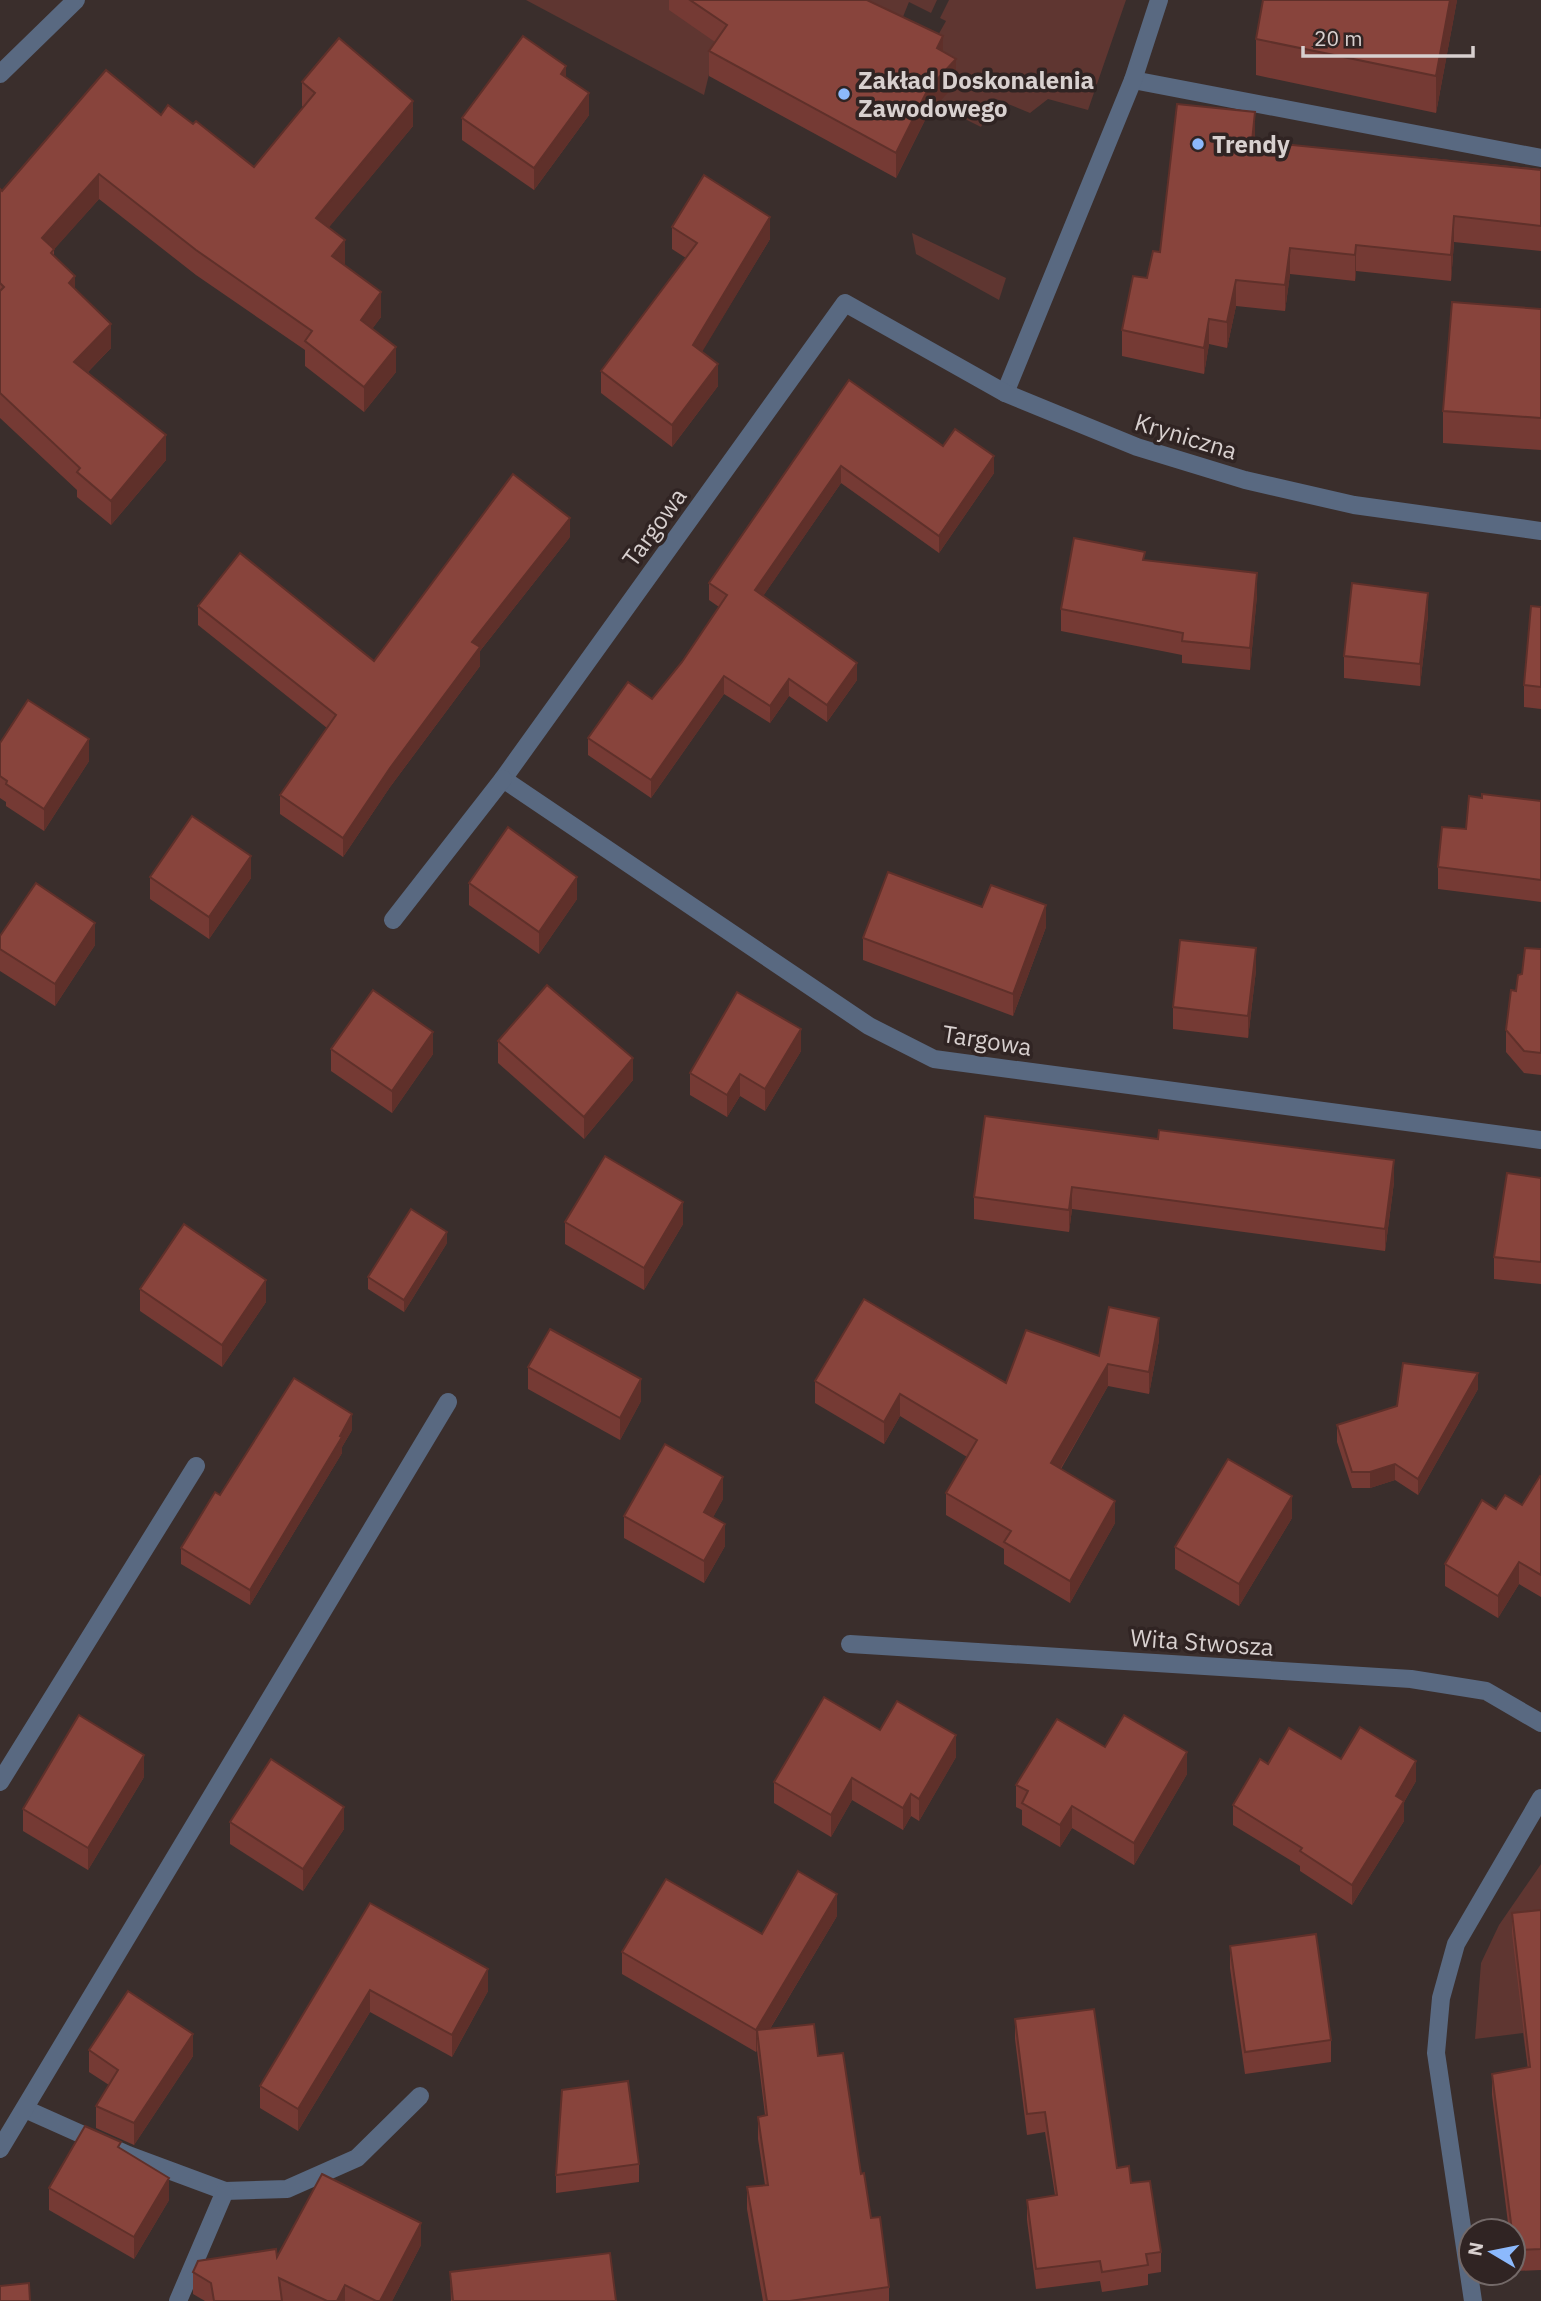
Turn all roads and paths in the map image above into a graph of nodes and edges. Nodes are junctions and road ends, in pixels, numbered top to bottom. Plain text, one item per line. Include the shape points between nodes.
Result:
1 (76, 0) edge
2 (1159, 0) edge
3 (0, 74) edge
4 (1133, 80) junction
5 (1541, 158) edge
6 (845, 303) joint
7 (1005, 393) junction
8 (1541, 531) edge
9 (503, 779) junction
10 (393, 920) dead end
11 (1541, 1140) edge
12 (448, 1402) dead end
13 (196, 1466) dead end
14 (850, 1644) dead end
15 (1541, 1723) edge
16 (0, 1782) edge
17 (1541, 1798) edge
18 (420, 2096) dead end
19 (25, 2109) junction
20 (0, 2149) edge
21 (225, 2191) junction
22 (178, 2301) edge
23 (1473, 2301) edge

1 - 3 street
2 - 4 street
4 - 5 street
4 - 7 street
6 - 7 street, Kryniczna
6 - 9 street, Targowa
7 - 8 street, Kryniczna via 1137,447 1245,480 1354,505
9 - 10 street, Targowa
9 - 11 street, Targowa via 869,1026 934,1059
12 - 19 street
13 - 16 street
14 - 15 street, Wita Stwosza via 1411,1679 1486,1691
17 - 23 street via 1456,1944 1441,1998 1436,2053
18 - 21 street via 357,2158 287,2189
19 - 20 street
19 - 21 street
21 - 22 street

